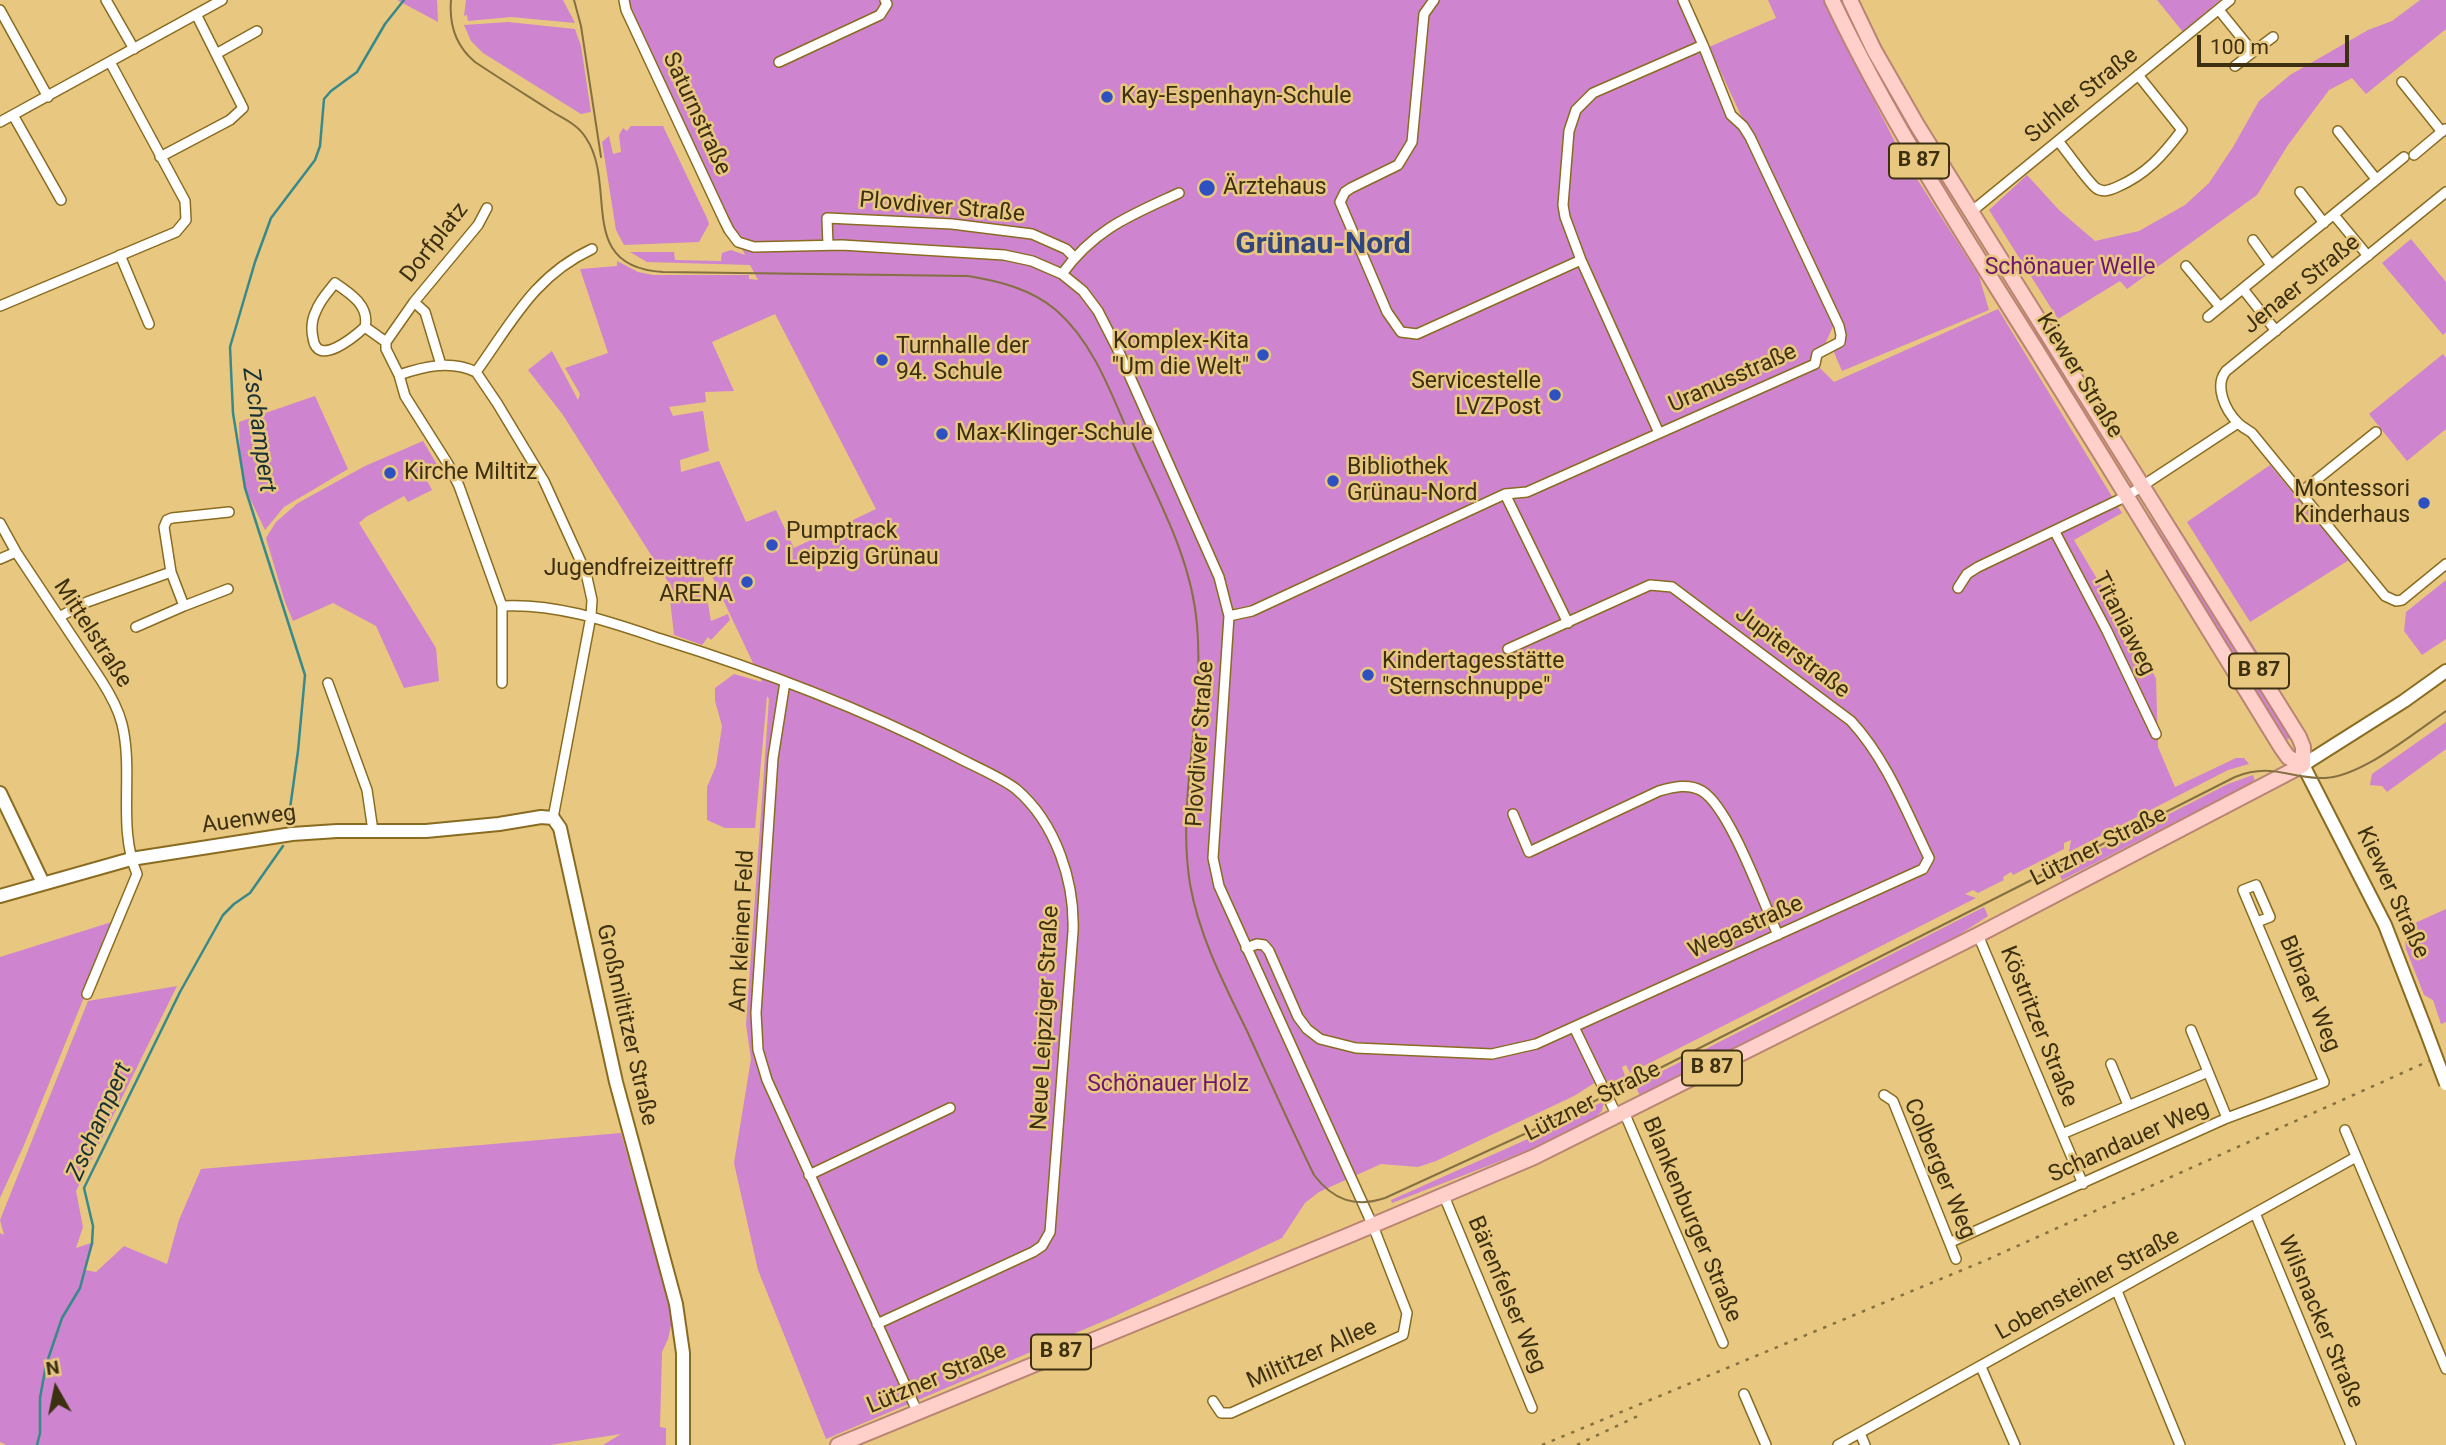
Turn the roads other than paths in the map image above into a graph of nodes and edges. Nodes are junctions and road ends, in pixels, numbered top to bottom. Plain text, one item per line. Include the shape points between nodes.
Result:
1 (106, 0) edge
2 (222, 0) edge
3 (624, 0) edge
4 (885, 0) edge
5 (1434, 0) edge
6 (1683, 0) edge
7 (1832, 0) edge
8 (1850, 0) edge
9 (2230, 0) edge
10 (0, 10) edge
11 (2219, 10) junction
12 (196, 14) junction
13 (257, 31) dead end
14 (2273, 37) dead end
15 (1703, 45) junction
16 (134, 49) junction
17 (2253, 52) junction
18 (216, 54) junction
19 (110, 62) junction
20 (779, 62) dead end
21 (2235, 66) dead end
22 (2138, 75) junction
23 (2402, 82) dead end
24 (48, 97) junction
25 (13, 114) junction
26 (0, 122) edge
27 (2444, 130) edge
28 (2338, 131) dead end
29 (2058, 141) junction
30 (160, 157) junction
31 (2376, 179) junction
32 (2300, 192) dead end
33 (1179, 193) dead end
34 (2445, 194) edge
35 (61, 200) dead end
36 (487, 208) dead end
37 (1971, 212) junction
38 (2334, 215) junction
39 (2324, 223) junction
40 (2253, 240) dead end
41 (738, 242) joint
42 (828, 245) junction
43 (592, 249) dead end
44 (120, 255) junction
45 (2368, 256) junction
46 (1074, 257) junction
47 (1581, 260) junction
48 (2271, 265) junction
49 (2186, 266) dead end
50 (1062, 274) junction
51 (2243, 289) junction
52 (414, 302) junction
53 (0, 306) edge
54 (2220, 307) junction
55 (2208, 317) dead end
56 (149, 324) dead end
57 (365, 327) junction
58 (2276, 331) junction
59 (386, 342) junction
60 (441, 365) junction
61 (476, 372) junction
62 (399, 375) junction
63 (2238, 423) junction
64 (2375, 432) dead end
65 (1660, 433) junction
66 (2144, 485) junction
67 (1506, 494) junction
68 (2300, 494) junction
69 (2127, 496) junction
70 (229, 512) dead end
71 (0, 523) edge
72 (2054, 532) junction
73 (16, 552) junction
74 (0, 559) edge
75 (2446, 564) edge
76 (171, 572) junction
77 (1958, 588) dead end
78 (228, 589) dead end
79 (184, 606) junction
80 (502, 606) junction
81 (591, 616) junction
82 (1229, 616) junction
83 (59, 617) junction
84 (1568, 622) junction
85 (136, 627) dead end
86 (1508, 649) dead end
87 (2446, 671) edge
88 (785, 682) junction
89 (328, 683) dead end
90 (502, 683) dead end
91 (2156, 734) dead end
92 (2303, 765) junction
93 (0, 793) edge
94 (1513, 814) dead end
95 (553, 818) junction
96 (373, 831) junction
97 (1929, 858) joint
98 (131, 859) junction
99 (43, 883) junction
100 (0, 896) edge
101 (2258, 922) dead end
102 (1777, 935) junction
103 (1978, 935) junction
104 (1246, 948) junction
105 (87, 994) dead end
106 (1574, 1027) junction
107 (2191, 1030) dead end
108 (2111, 1064) dead end
109 (2208, 1072) junction
110 (2325, 1082) joint
111 (2446, 1084) edge
112 (1884, 1095) dead end
113 (2129, 1105) junction
114 (950, 1108) dead end
115 (1620, 1114) junction
116 (2227, 1118) junction
117 (2345, 1130) dead end
118 (2062, 1134) junction
119 (2356, 1157) junction
120 (808, 1175) junction
121 (2083, 1184) junction
122 (1444, 1196) junction
123 (2255, 1213) junction
124 (1373, 1226) junction
125 (1951, 1241) junction
126 (1956, 1259) dead end
127 (2117, 1291) junction
128 (877, 1324) junction
129 (1723, 1343) dead end
130 (1981, 1367) junction
131 (2446, 1368) edge
132 (1744, 1394) dead end
133 (1213, 1401) dead end
134 (1532, 1408) dead end
135 (917, 1411) junction
136 (1860, 1433) junction
137 (683, 1445) edge
138 (838, 1445) edge
139 (1766, 1445) edge
140 (1838, 1445) edge
141 (1865, 1445) edge
142 (2015, 1445) edge
143 (2180, 1445) edge
144 (2351, 1445) edge

1 - 16 street
2 - 12 street
3 - 41 street, Saturnstraße
4 - 20 street via 880,15
5 - 47 street via 1424,14 1412,142 1398,165 1351,188 1340,202 1387,312 1401,332 1423,332
6 - 15 street, Uranusstraße
7 - 69 main road, Kiewer Straße / B 87 via 1902,134
8 - 37 main road, Kiewer Straße / B 87 via 1874,50
9 - 11 street, Suhler Straße
10 - 24 street
11 - 17 street
11 - 22 street, Suhler Straße
12 - 16 street
12 - 18 street
13 - 18 street
14 - 17 street
15 - 47 street, Uranusstraße via 1593,93 1576,110 1569,131 1563,205
15 - 65 street, Uranusstraße via 1731,116 1750,137 1841,335 1840,342 1817,354 1815,363
16 - 19 street
17 - 21 street
18 - 30 street via 242,111
19 - 24 street
19 - 30 street
22 - 29 street, Suhler Straße
22 - 29 street via 2182,130 2149,169 2107,191 2096,188
23 - 27 street
24 - 25 street
25 - 26 street
25 - 35 street
27 - 31 street
28 - 31 street
29 - 37 street, Suhler Straße
30 - 44 street via 185,201 186,220 176,232
31 - 38 street
32 - 39 street
33 - 46 street via 1119,220
34 - 45 street, Jenaer Straße
36 - 52 street, Dorfplatz
37 - 66 main road, Kiewer Straße / B 87
38 - 39 street
38 - 45 street
39 - 48 street
40 - 48 street
41 - 42 street, Plovdiver Straße via 754,247
42 - 46 street, Plovdiver Straße via 827,218 915,222 1032,234
42 - 50 street, Plovdiver Straße via 1004,255
43 - 61 street via 569,260 534,289
44 - 53 street
44 - 56 street
45 - 58 street, Jenaer Straße
46 - 50 street
47 - 65 street, Uranusstraße
48 - 51 street
49 - 54 street
50 - 82 street, Plovdiver Straße via 1098,311 1119,352 1219,577
51 - 54 street
51 - 58 street
52 - 59 street, Dorfplatz
52 - 60 street, Dorfplatz via 425,312
54 - 55 street
57 - 57 street via 364,310 335,283 315,313 313,344 317,350 332,349
57 - 59 street
58 - 63 street, Jenaer Straße via 2222,376 2221,392
59 - 62 street
60 - 61 street
60 - 62 street
61 - 81 street via 551,497 586,573
62 - 80 street via 405,396 459,486
63 - 66 street
63 - 68 street, Jenaer Straße via 2252,433
64 - 68 street
65 - 67 street via 1523,493
66 - 69 street
66 - 92 main road, Kiewer Straße / B 87 via 2299,737
67 - 82 street via 1252,611
67 - 84 street
68 - 75 street, Jenaer Straße via 2390,599 2402,600
69 - 72 street
69 - 92 main road, Kiewer Straße / B 87 via 2281,747
70 - 76 street via 166,520
71 - 73 street, Mittelstraße
72 - 77 street via 1978,567
72 - 91 street, Titaniaweg
73 - 74 street
73 - 83 street, Mittelstraße
76 - 79 street
76 - 83 street
78 - 79 street
79 - 85 street
80 - 81 street, Neue Leipziger Straße
80 - 90 street
81 - 88 street, Neue Leipziger Straße
81 - 95 street
82 - 104 street, Plovdiver Straße via 1213,859 1219,886
83 - 98 street, Mittelstraße via 120,715
84 - 86 street, Jupiterstraße
84 - 97 street, Jupiterstraße via 1650,585 1672,587 1850,721 1885,767
87 - 92 street, Lützner Straße
88 - 120 street, Am kleinen Feld via 773,758 756,1013 758,1050 767,1080
88 - 128 street, Neue Leipziger Straße via 893,725 1015,788 1049,832 1072,895 1052,1227 1047,1239 1022,1257
89 - 96 street via 367,790
92 - 103 main road, Lützner Straße / B 87
92 - 111 street, Kiewer Straße, bridge via 2379,914
93 - 99 street
94 - 102 street via 1529,852 1659,791 1678,786 1700,789 1717,804 1730,828
95 - 96 street, Auenweg via 449,830
95 - 137 street, Großmiltitzer Straße via 560,828 616,1082 682,1331
96 - 98 street, Auenweg via 292,834
97 - 102 street, Wegastraße via 1923,869
98 - 99 street, Auenweg
98 - 105 street via 135,882
99 - 100 street, Auenweg
101 - 110 street, Bibraer Weg
102 - 106 street, Wegastraße
103 - 115 main road, Lützner Straße / B 87
103 - 118 street, Köstritzer Straße
104 - 106 street, Wegastraße via 1264,945 1307,1029 1345,1047 1492,1054 1536,1044
104 - 124 street, Plovdiver Straße
106 - 115 street
107 - 109 street
108 - 113 street
109 - 113 street, Köstritzer Straße
109 - 116 street
110 - 116 street, Schandauer Weg
112 - 125 street, Colberger Weg via 1894,1101
113 - 118 street, Köstritzer Straße
114 - 120 street
115 - 122 main road, Lützner Straße / B 87
115 - 129 street, Blankenburger Straße
116 - 121 street, Schandauer Weg
117 - 119 street
118 - 121 street, Köstritzer Straße
119 - 123 street, Lobensteiner Straße
119 - 131 street
120 - 128 street, Am kleinen Feld
121 - 125 street, Schandauer Weg
122 - 124 main road, Lützner Straße / B 87
122 - 134 street, Bärenfelser Weg
123 - 127 street, Lobensteiner Straße
123 - 144 street, Wilsnacker Straße
124 - 133 street, Miltitzer Allee via 1407,1313 1403,1335 1231,1413 1221,1413
124 - 135 main road, Lützner Straße / B 87
125 - 126 street, Colberger Weg
127 - 130 street, Lobensteiner Straße
127 - 143 street
128 - 135 street, Am kleinen Feld
130 - 136 street, Lobensteiner Straße
130 - 142 street
132 - 139 street
135 - 138 main road, Lützner Straße / B 87
136 - 140 street, Lobensteiner Straße
136 - 141 street

